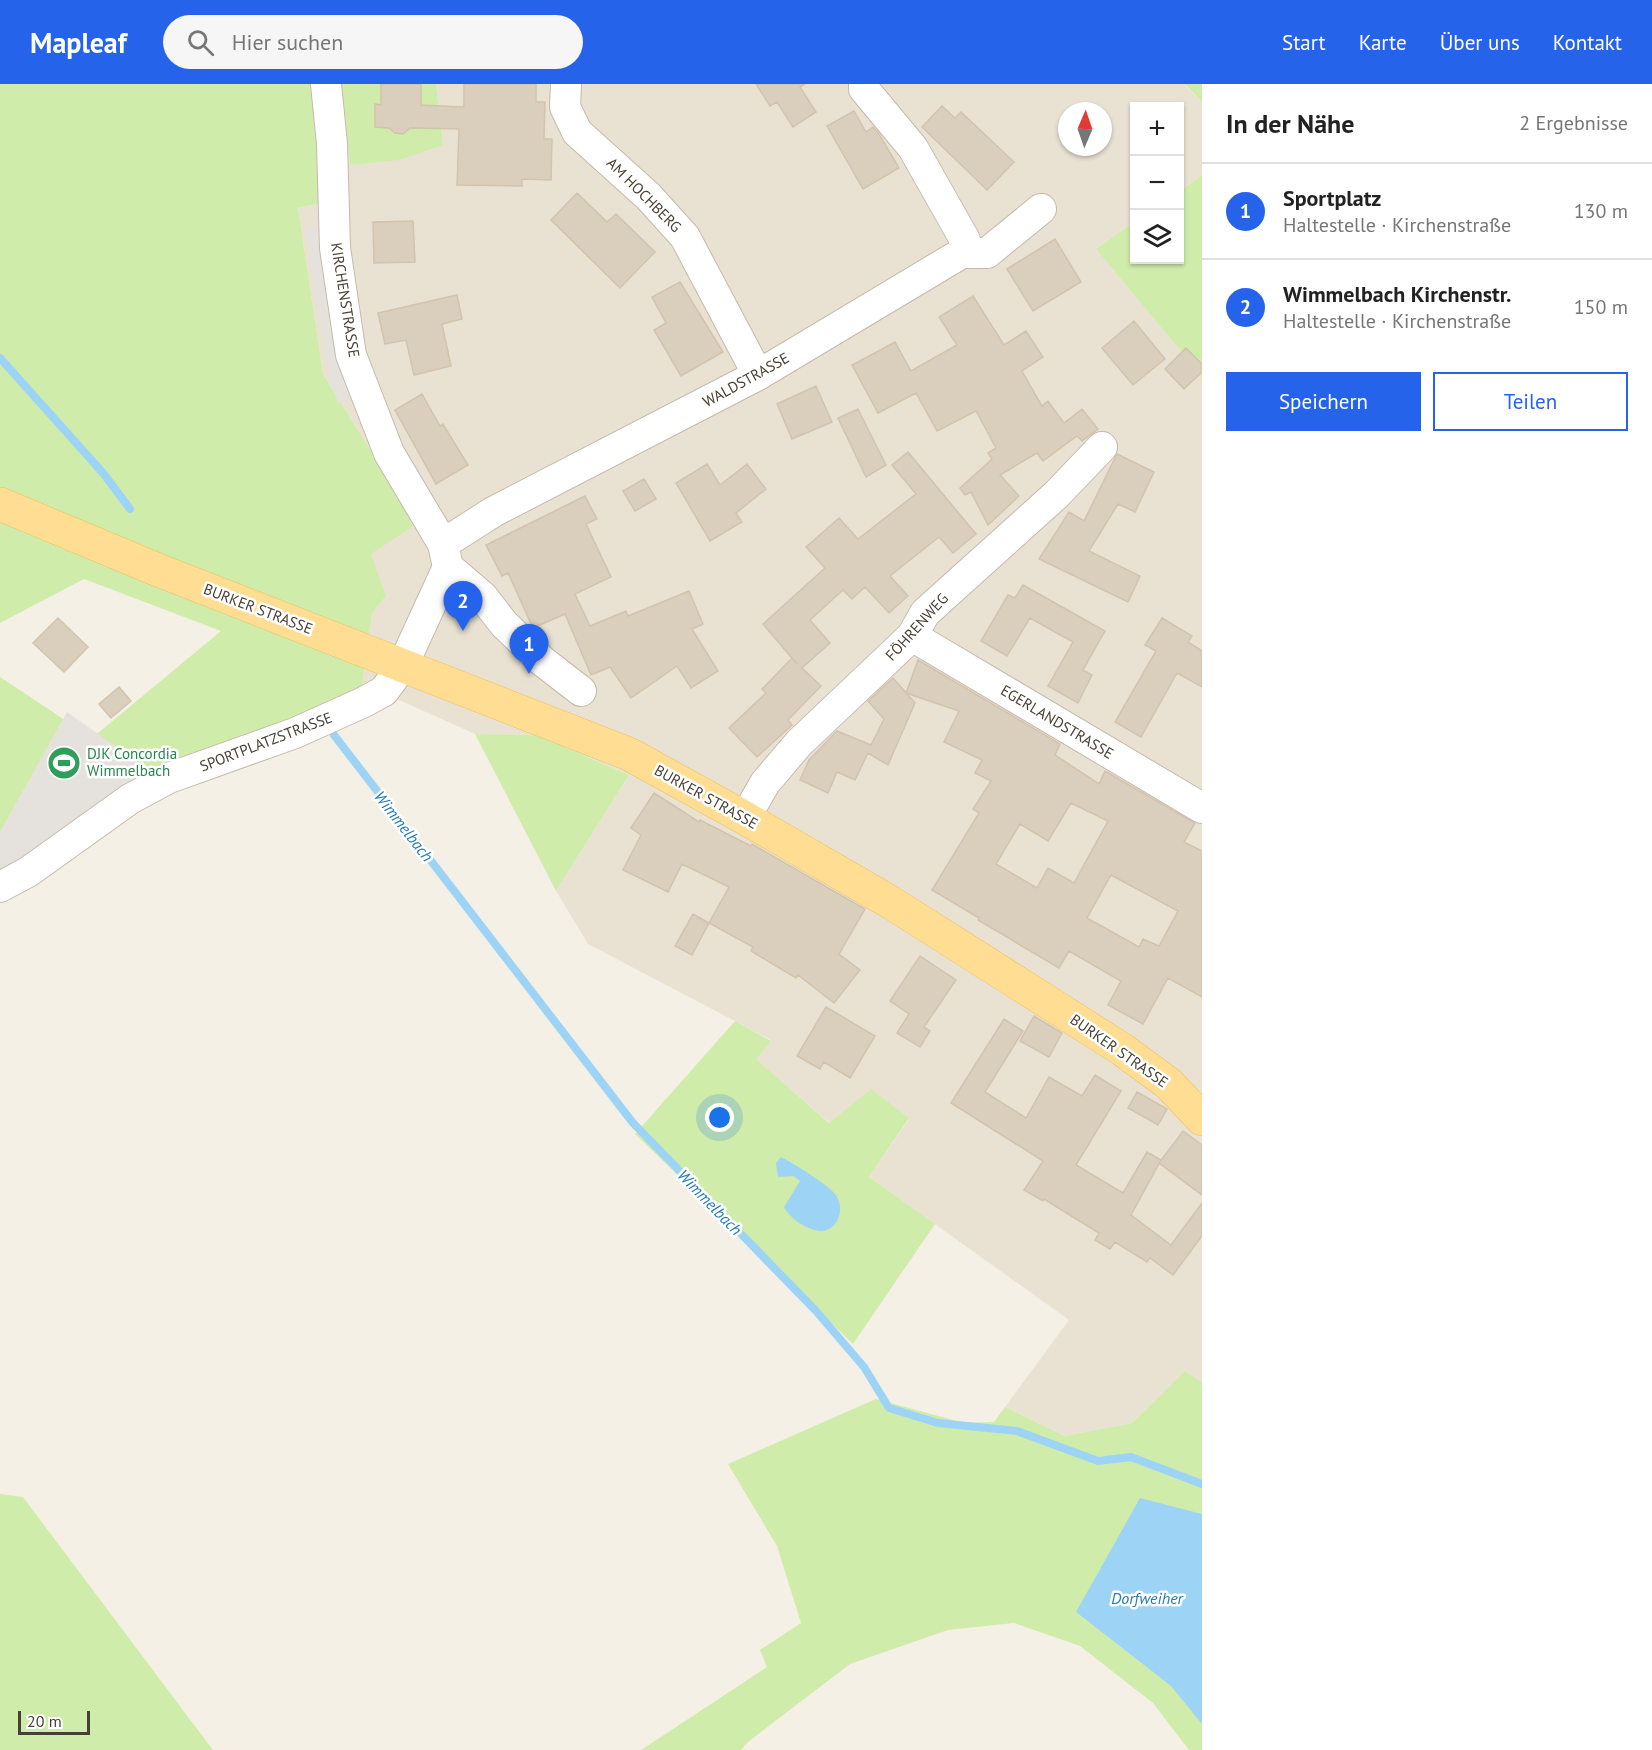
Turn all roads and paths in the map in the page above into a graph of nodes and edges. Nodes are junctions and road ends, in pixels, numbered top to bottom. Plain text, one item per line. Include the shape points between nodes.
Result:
1 (326, 84) edge
2 (566, 84) edge
3 (864, 84) edge
4 (1041, 209) dead end
5 (962, 253) junction
6 (758, 375) junction
7 (1102, 447) dead end
8 (0, 504) edge
9 (446, 555) junction
10 (912, 636) junction
11 (403, 665) junction
12 (581, 691) dead end
13 (1202, 808) edge
14 (745, 818) junction
15 (0, 887) edge
16 (1202, 1119) edge

1 - 9 street, KIRCHENSTRASSE via 335,248 351,355 389,453
2 - 6 street, AM HOCHBERG via 565,107 578,132 649,196 685,237
3 - 5 street via 864,89 913,148 965,240
4 - 5 street, WALDSTRASSE via 987,253
5 - 6 street, WALDSTRASSE
6 - 9 street, WALDSTRASSE via 493,512
7 - 10 street, FÖHRENWEG via 1056,495 925,613
8 - 11 main road, BURKER STRASSE
9 - 11 street
9 - 12 street, KIRCHENSTRASSE via 504,624
10 - 13 street, EGERLANDSTRASSE
10 - 14 street, FÖHRENWEG via 799,743 765,783
11 - 14 main road, BURKER STRASSE via 629,754
11 - 15 street, SPORTPLATZSTRASSE via 384,691 364,702 295,734 169,778 130,798 28,872
14 - 16 main road, BURKER STRASSE via 890,902 1123,1050 1169,1084

